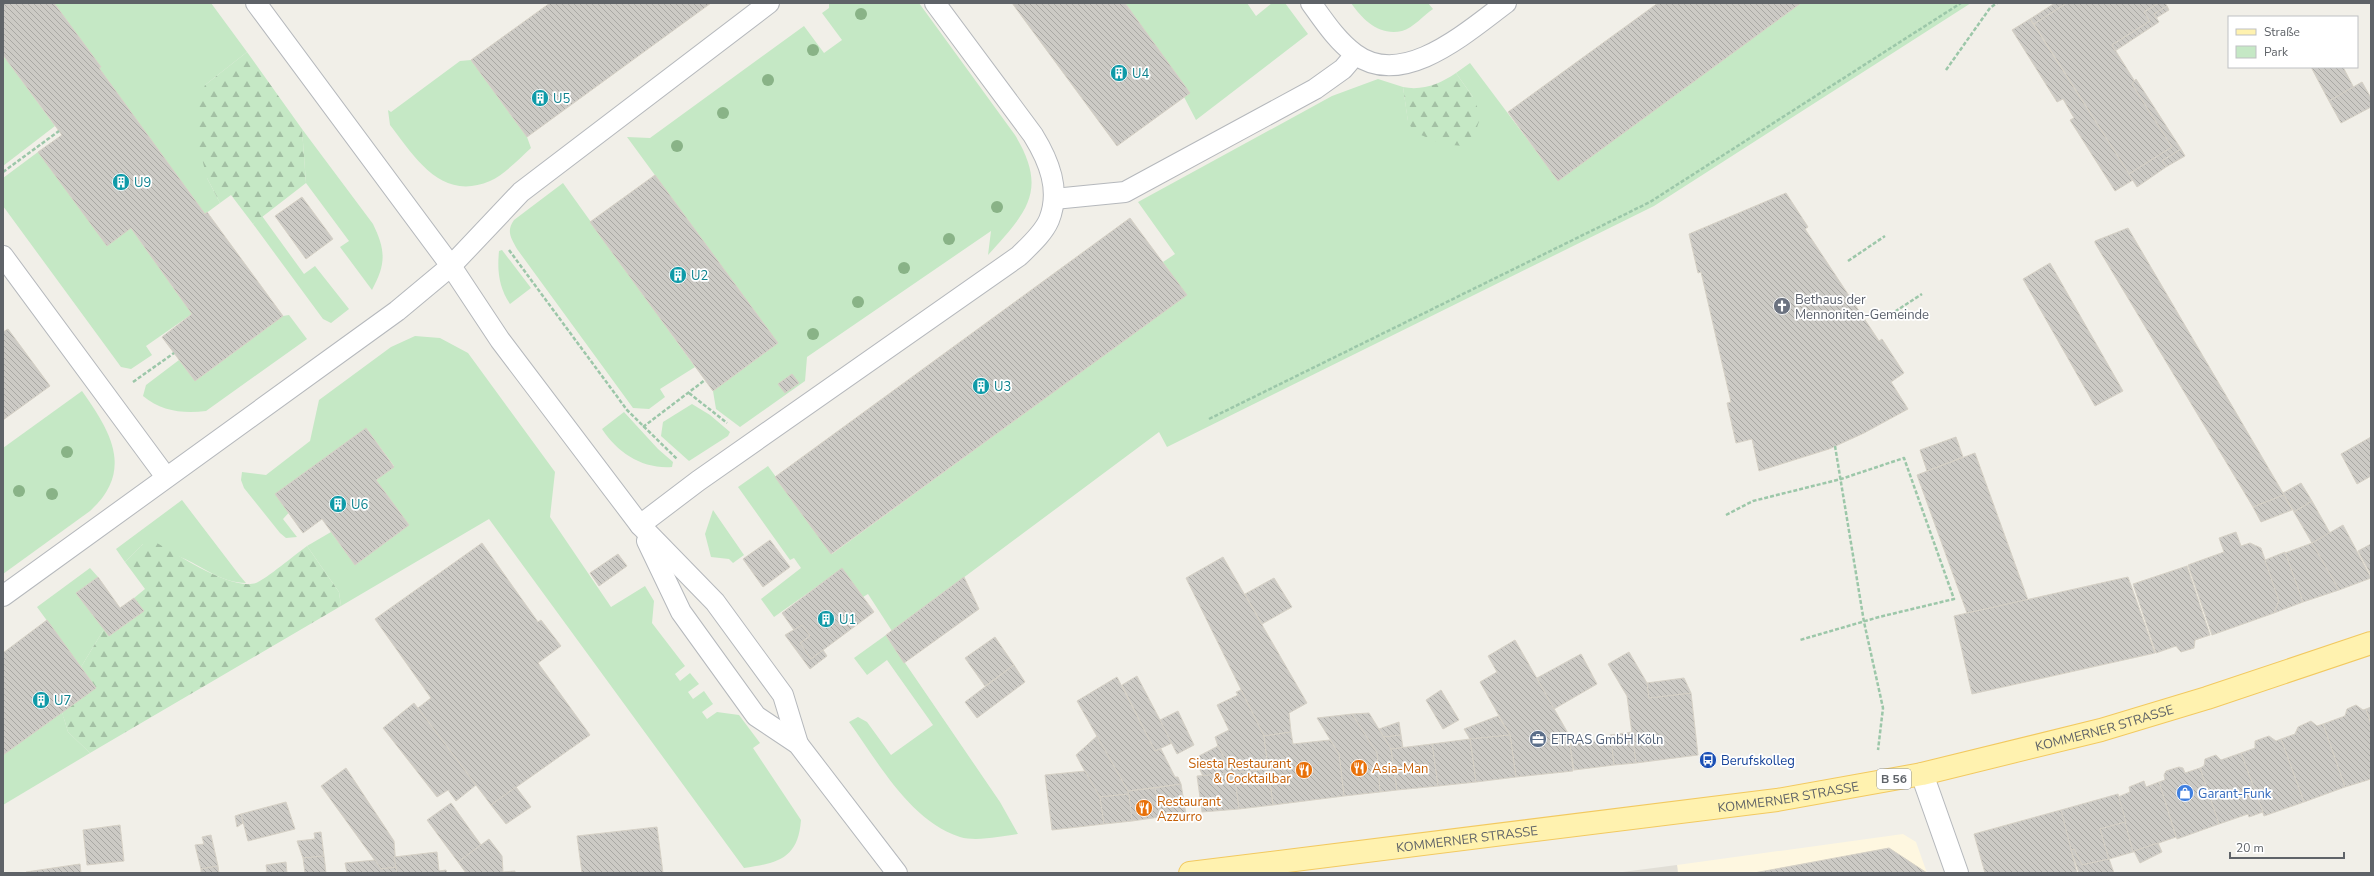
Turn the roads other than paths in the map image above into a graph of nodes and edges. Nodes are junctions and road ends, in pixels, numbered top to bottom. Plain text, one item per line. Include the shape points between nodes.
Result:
1 (256, 3) edge
2 (769, 3) edge
3 (935, 3) edge
4 (1311, 3) edge
5 (1506, 3) edge
6 (1355, 55) junction
7 (1054, 199) junction
8 (3, 256) edge
9 (451, 266) junction
10 (166, 477) junction
11 (640, 525) junction
12 (3, 596) edge
13 (2371, 643) edge
14 (798, 744) junction
15 (1922, 774) junction
16 (898, 873) edge
17 (1190, 873) edge
18 (1957, 873) edge

1 - 9 lane
2 - 9 lane via 521,192
3 - 7 lane via 1042,151 1053,179
4 - 6 lane via 1337,37
5 - 6 lane via 1454,42 1396,66 1375,65
6 - 7 lane via 1343,69 1315,90 1125,192
7 - 11 lane via 1048,221 1019,256 698,481
8 - 10 lane
9 - 10 lane via 397,311
9 - 11 lane via 500,340
10 - 12 lane
11 - 14 lane via 715,602 784,695
11 - 14 lane via 681,612 740,694 756,716
13 - 15 main road, KOMMERNER STRASSE / B 56 via 2207,698 2101,730
14 - 16 lane
15 - 17 main road, KOMMERNER STRASSE / B 56 via 1770,801
15 - 18 street

